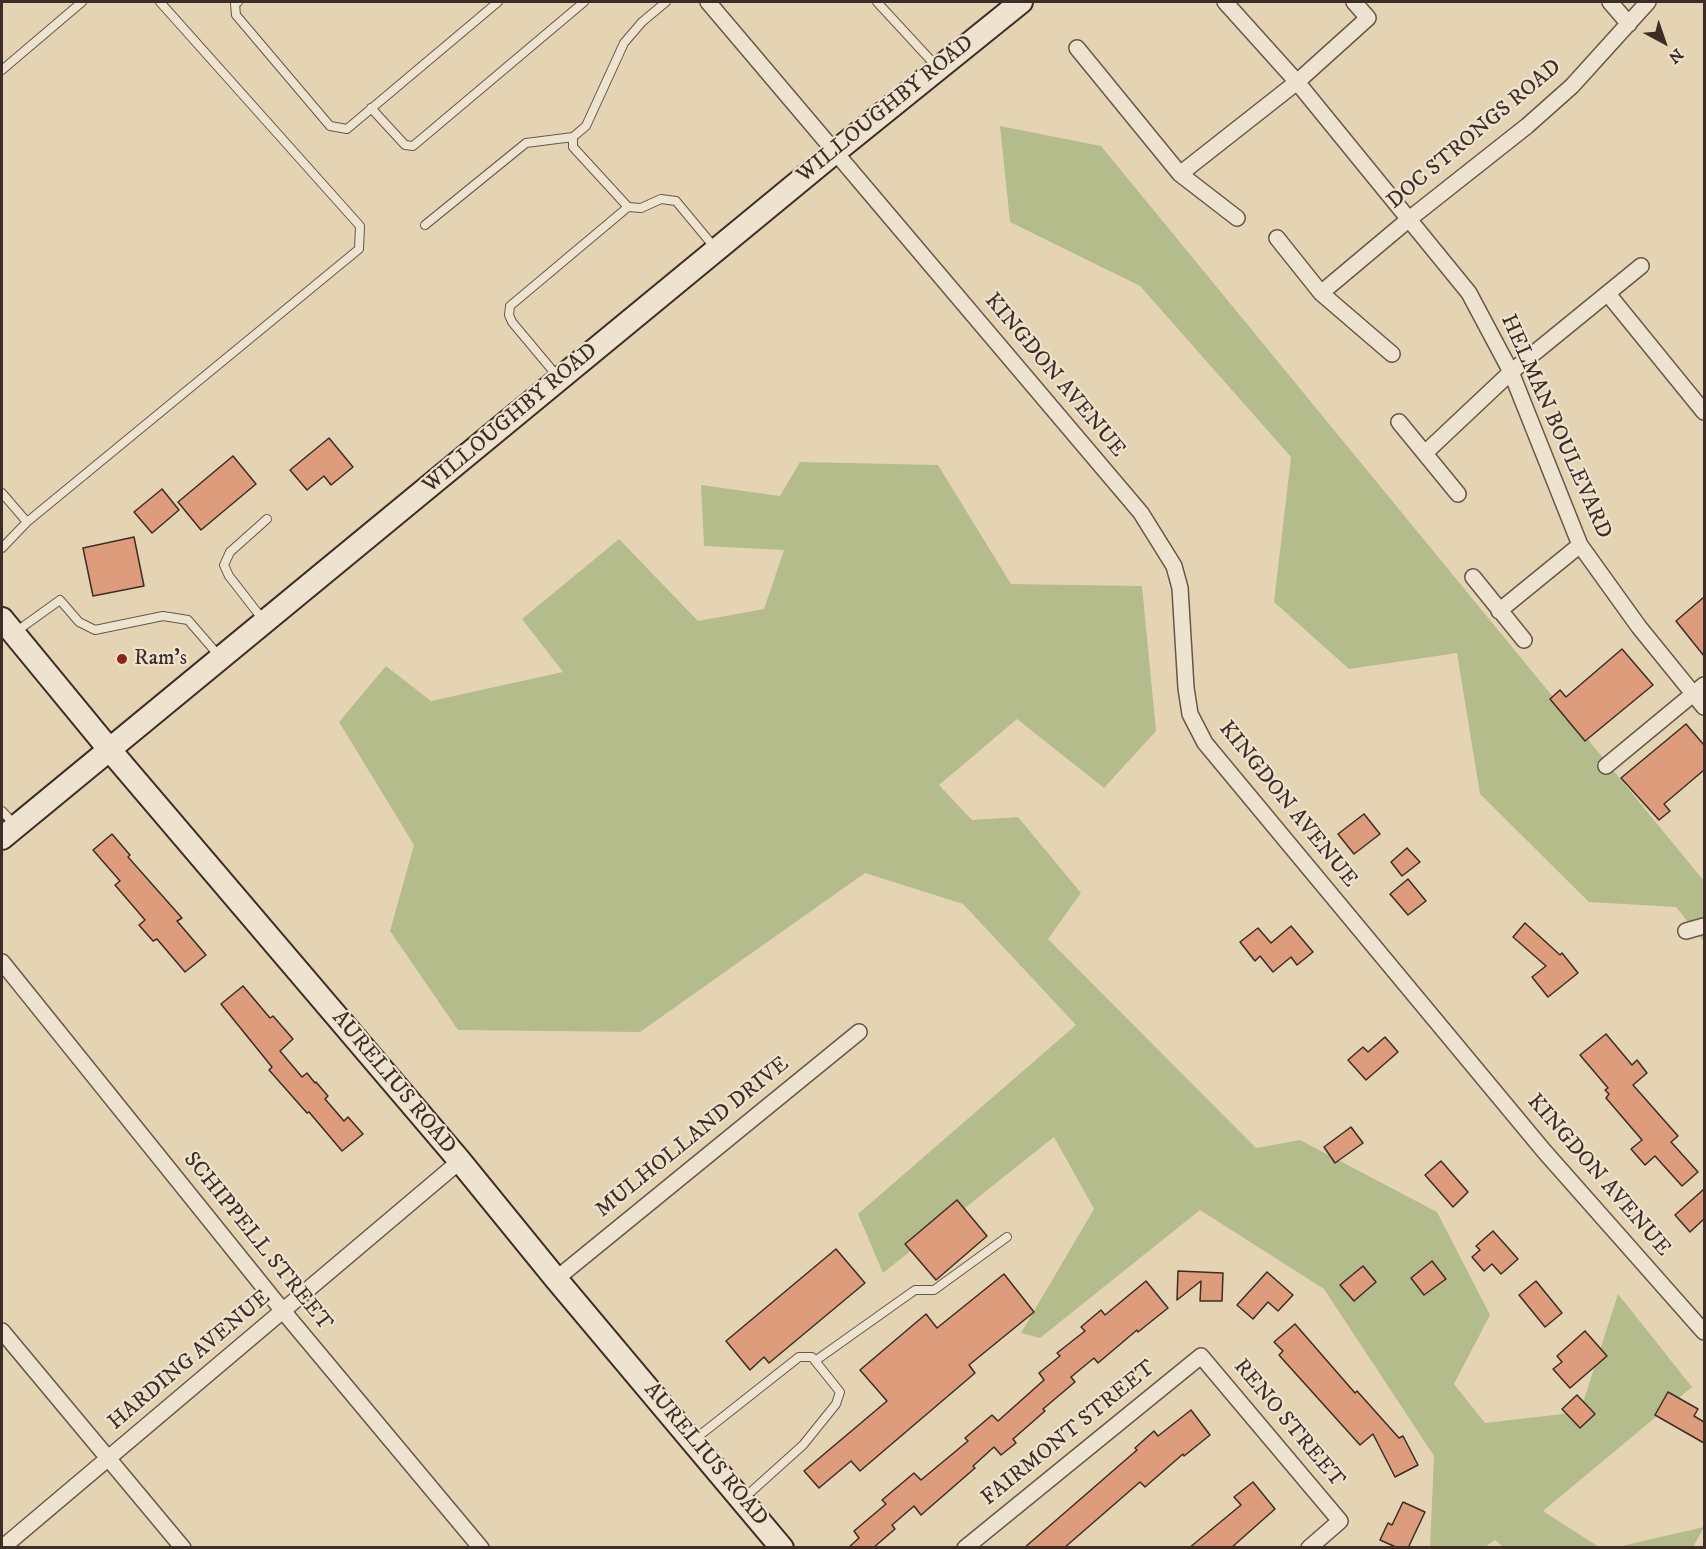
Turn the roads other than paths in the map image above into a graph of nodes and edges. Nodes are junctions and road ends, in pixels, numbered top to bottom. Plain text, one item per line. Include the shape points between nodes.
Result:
1 (82, 2) edge
2 (160, 2) edge
3 (238, 2) edge
4 (498, 2) edge
5 (584, 2) edge
6 (666, 2) edge
7 (877, 2) edge
8 (1225, 2) edge
9 (1354, 2) edge
10 (1610, 2) edge
11 (1648, 2) edge
12 (1016, 3) edge
13 (715, 4) edge
14 (1629, 24) junction
15 (1077, 48) dead end
16 (938, 68) junction
17 (2, 70) edge
18 (1297, 82) junction
19 (371, 108) junction
20 (573, 137) junction
21 (835, 152) junction
22 (1180, 174) junction
23 (627, 207) junction
24 (1236, 218) dead end
25 (1408, 220) junction
26 (425, 225) dead end
27 (1277, 237) dead end
28 (716, 249) junction
29 (1641, 266) dead end
30 (1321, 293) junction
31 (1608, 294) junction
32 (1392, 354) dead end
33 (1511, 372) junction
34 (559, 378) junction
35 (1704, 412) edge
36 (1400, 422) dead end
37 (1425, 453) junction
38 (2, 492) edge
39 (1458, 494) dead end
40 (267, 519) dead end
41 (27, 522) junction
42 (1580, 545) junction
43 (2, 548) edge
44 (1473, 577) dead end
45 (1499, 611) junction
46 (265, 622) junction
47 (7, 626) edge
48 (1524, 640) dead end
49 (220, 658) junction
50 (1699, 689) edge
51 (1704, 707) edge
52 (109, 749) junction
53 (1606, 766) dead end
54 (6, 825) edge
55 (1704, 926) edge
56 (1686, 931) dead end
57 (2, 962) edge
58 (859, 1032) dead end
59 (460, 1161) junction
60 (1007, 1237) dead end
61 (556, 1279) junction
62 (284, 1311) junction
63 (2, 1331) edge
64 (1704, 1332) edge
65 (1201, 1356) joint
66 (815, 1361) junction
67 (693, 1441) junction
68 (109, 1459) junction
69 (742, 1500) junction
70 (2, 1548) edge
71 (183, 1548) edge
72 (481, 1548) edge
73 (782, 1548) edge
74 (965, 1548) edge
75 (1309, 1548) edge

1 - 17 lane
2 - 41 lane via 360,226 358,249
3 - 19 lane via 236,15 330,126 346,129
4 - 19 lane
5 - 19 lane via 413,146 405,145
6 - 20 lane via 624,43 586,126
7 - 16 lane
8 - 18 street, HELMAN BOULEVARD
9 - 18 street via 1368,18
10 - 14 street
11 - 14 street, DOC STRONGS ROAD
12 - 16 street, WILLOUGHBY ROAD
13 - 21 street, KINGDON AVENUE
14 - 25 street, DOC STRONGS ROAD via 1572,86 1527,126
15 - 22 street
16 - 21 street, WILLOUGHBY ROAD
18 - 22 street
18 - 25 street, HELMAN BOULEVARD
20 - 23 lane via 573,147
20 - 26 lane via 526,143
21 - 28 street, WILLOUGHBY ROAD
21 - 64 street, KINGDON AVENUE via 1141,513 1174,566 1180,588 1190,714 1205,743 1544,1151
22 - 24 street
23 - 28 lane via 641,208 661,199 676,201
23 - 34 lane via 510,306 512,322
25 - 30 street, DOC STRONGS ROAD
25 - 33 street, HELMAN BOULEVARD via 1469,293
27 - 30 street
28 - 34 street, WILLOUGHBY ROAD
29 - 31 street
30 - 32 street
31 - 33 street
31 - 35 street
33 - 37 street
33 - 42 street, HELMAN BOULEVARD
34 - 46 street, WILLOUGHBY ROAD
36 - 37 street
37 - 39 street
38 - 41 lane
40 - 46 lane via 230,552 224,565
41 - 43 lane
42 - 45 street
42 - 50 street, HELMAN BOULEVARD via 1638,627
44 - 45 street
45 - 48 street
46 - 49 street, WILLOUGHBY ROAD
47 - 49 lane via 60,600 79,622 95,630 163,616 188,620
47 - 52 street, AURELIUS ROAD
49 - 52 street, WILLOUGHBY ROAD
50 - 51 street, HELMAN BOULEVARD
50 - 53 street
52 - 54 street, WILLOUGHBY ROAD
52 - 59 street, AURELIUS ROAD
55 - 56 street
57 - 62 street, SCHIPPELL STREET
58 - 61 street, MULHOLLAND DRIVE
59 - 61 street, AURELIUS ROAD
59 - 62 street, HARDING AVENUE
60 - 66 lane via 934,1290 915,1290
61 - 67 street, AURELIUS ROAD
62 - 68 street, HARDING AVENUE
62 - 72 street, SCHIPPELL STREET
63 - 68 street
65 - 74 street, FAIRMONT STREET
65 - 75 street, RENO STREET via 1340,1521
66 - 67 lane via 812,1357 799,1357
66 - 69 lane via 840,1392 836,1404 803,1445
67 - 69 street, AURELIUS ROAD
68 - 70 street, HARDING AVENUE
68 - 71 street
69 - 73 street, AURELIUS ROAD

